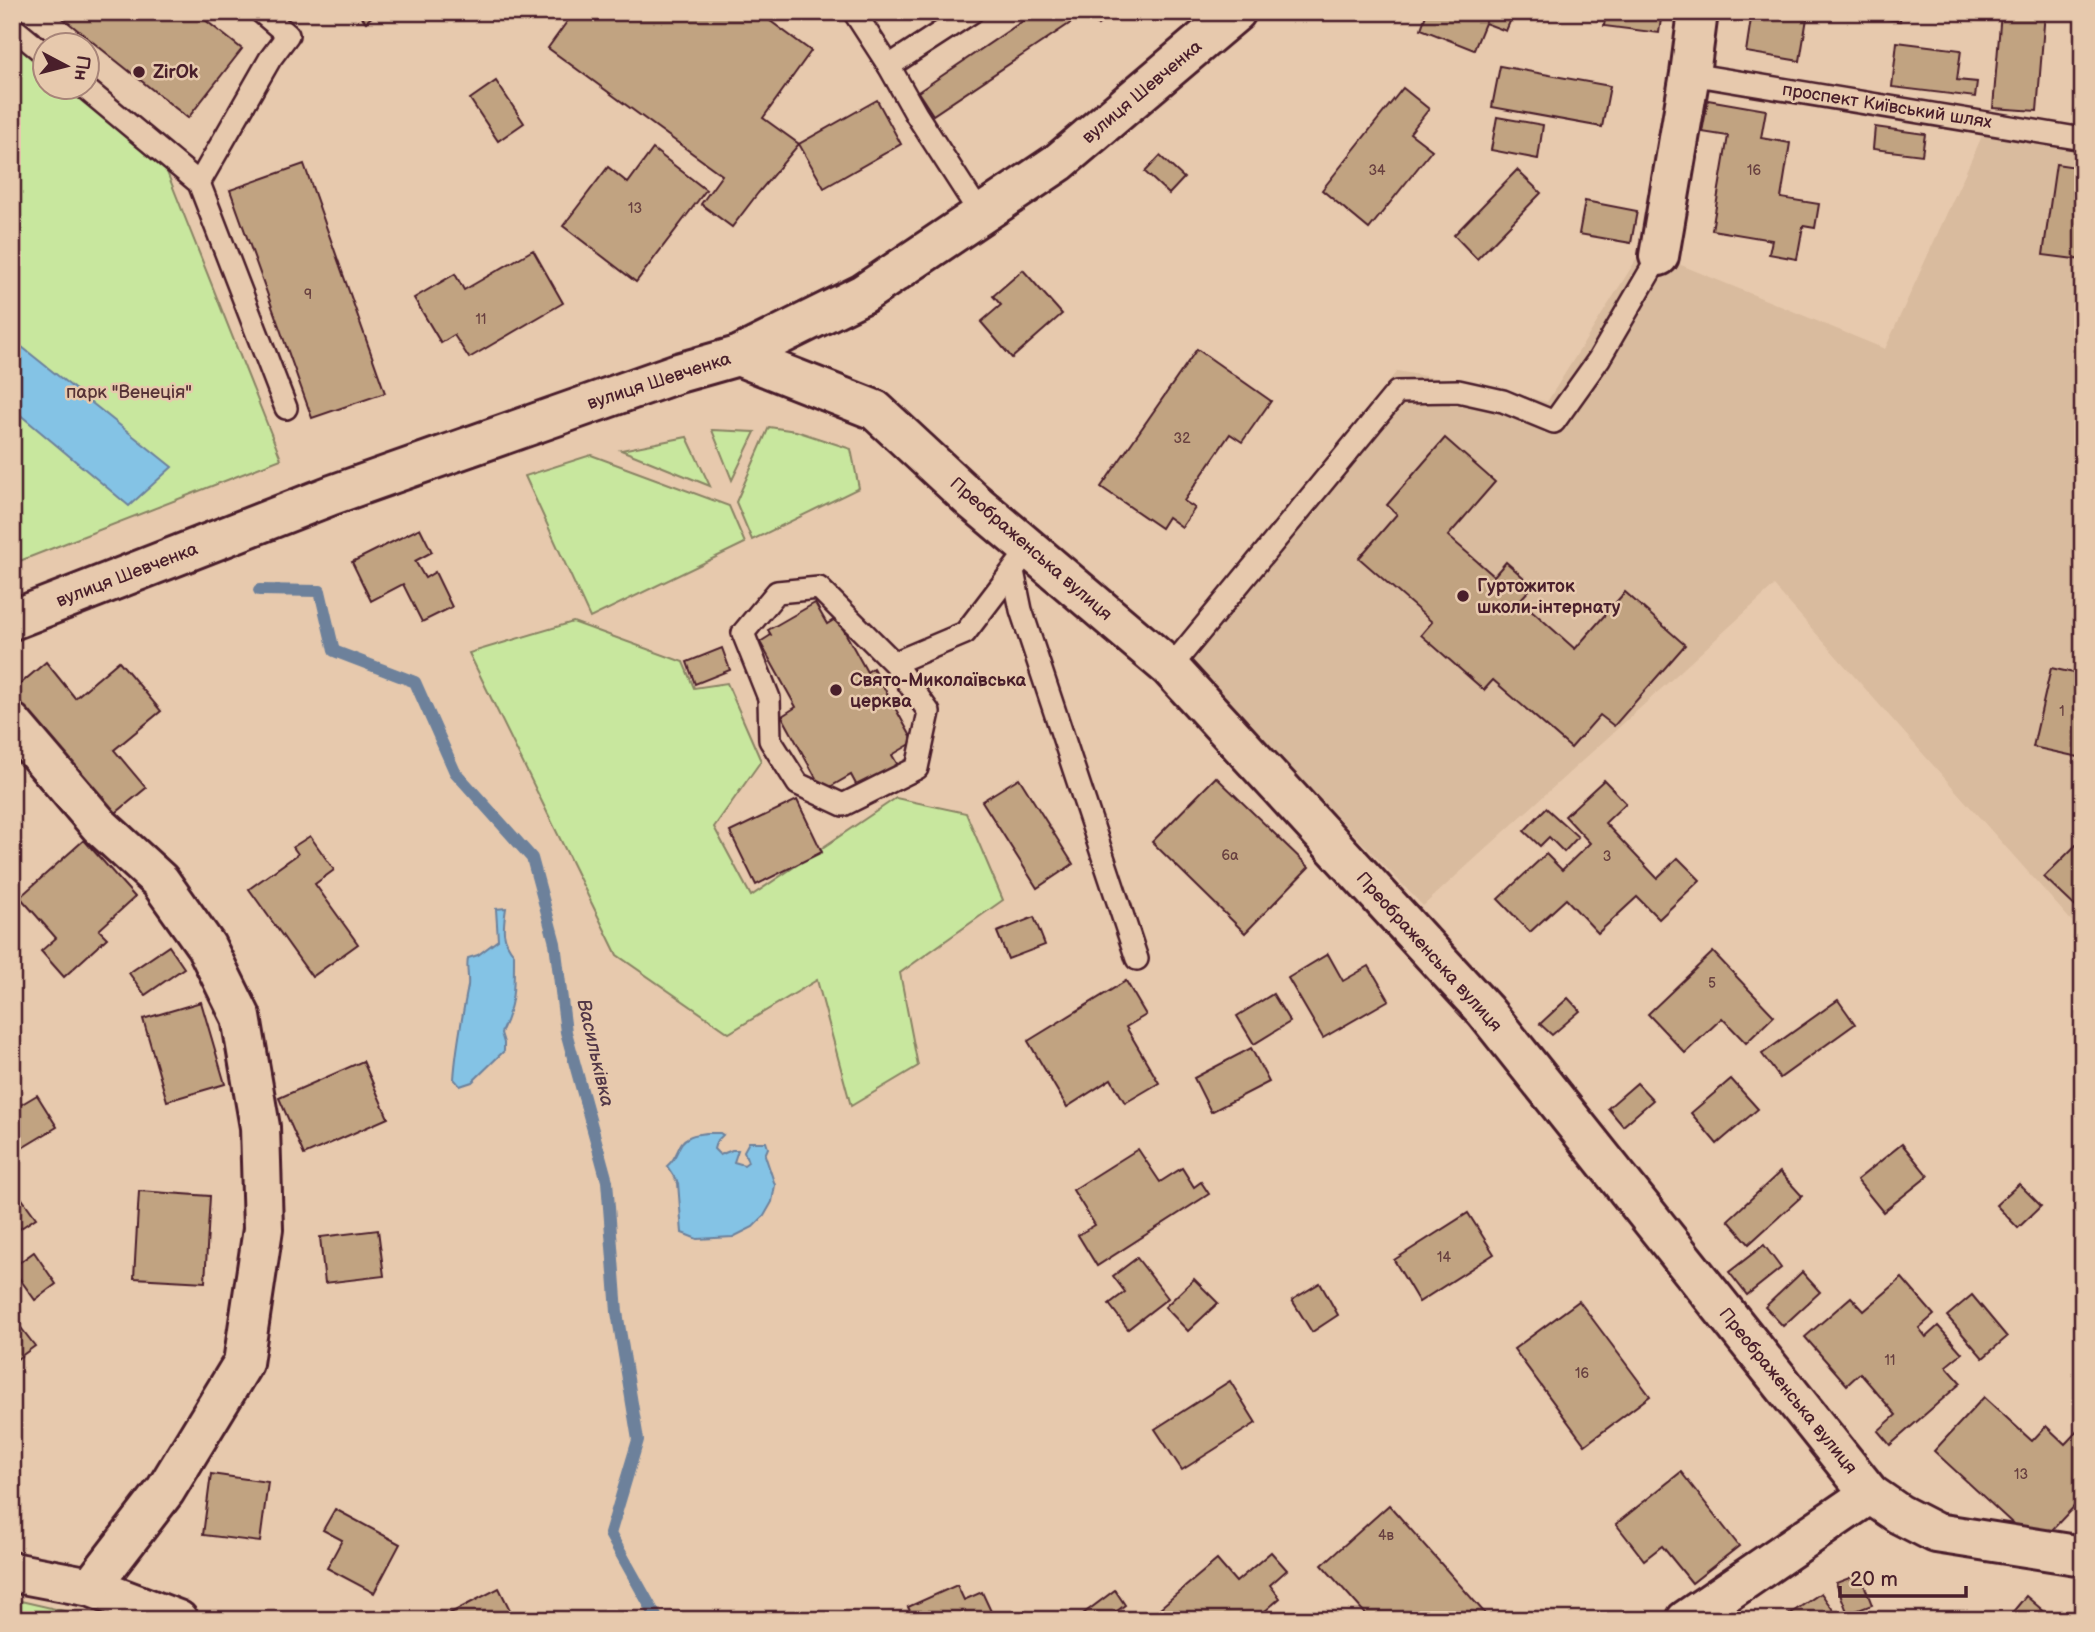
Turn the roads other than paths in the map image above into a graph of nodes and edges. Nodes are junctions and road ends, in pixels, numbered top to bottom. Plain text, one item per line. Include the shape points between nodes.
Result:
1 (261, 12) edge
2 (855, 12) edge
3 (972, 12) edge
4 (1236, 12) edge
5 (1698, 12) edge
6 (12, 27) edge
7 (32, 43) edge
8 (889, 66) junction
9 (1690, 74) junction
10 (102, 102) edge
11 (2083, 139) edge
12 (200, 183) junction
13 (981, 215) junction
14 (1659, 257) joint
15 (738, 356) junction
16 (286, 408) dead end
17 (1021, 560) junction
18 (12, 620) edge
19 (894, 663) junction
20 (1170, 668) junction
21 (12, 723) edge
22 (1137, 958) dead end
23 (1870, 1494) junction
24 (2083, 1556) edge
25 (12, 1572) edge
26 (91, 1587) junction
27 (178, 1620) edge
28 (1686, 1620) edge

1 - 12 lane via 288,35
2 - 8 lane
3 - 8 lane
4 - 13 street, вулиця Шевченка via 1059,162
5 - 9 street
6 - 7 lane
8 - 13 lane
9 - 11 lane, проспект Київський шлях
9 - 14 street
10 - 12 lane
12 - 16 lane
13 - 15 street, вулиця Шевченка via 863,294
14 - 20 lane via 1599,359 1554,422 1503,401 1458,391 1397,392
15 - 17 street, Преображенська вулиця via 874,410 973,500
15 - 18 street, вулиця Шевченка via 332,495
17 - 19 lane via 965,633
17 - 20 street, Преображенська вулиця
17 - 22 lane via 1024,622
19 - 19 lane via 929,712 917,768 843,805 797,784 770,740 769,698 743,633 777,592 820,588
20 - 23 street, Преображенська вулиця via 1485,1011
21 - 26 street via 100,826 160,881 206,946 241,1017 260,1127 263,1229 243,1363 165,1491
23 - 24 street, Преображенська вулиця via 1936,1533
23 - 28 street
25 - 26 street
26 - 27 street

